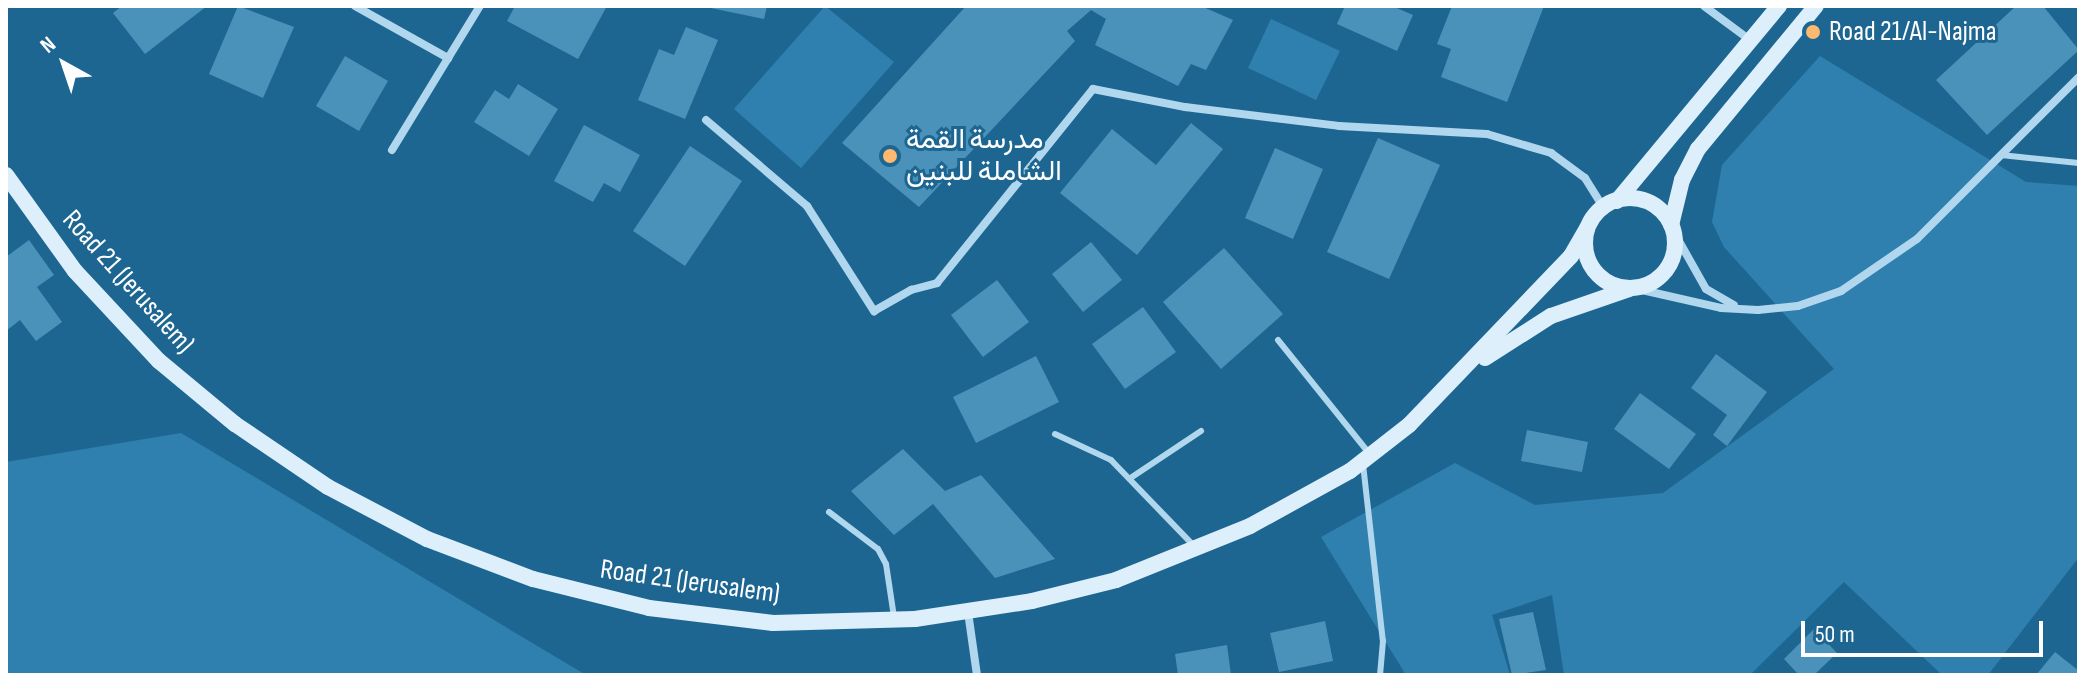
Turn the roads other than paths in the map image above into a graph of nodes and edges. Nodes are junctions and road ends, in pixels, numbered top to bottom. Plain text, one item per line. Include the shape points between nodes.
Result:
1 (355, 6) edge
2 (480, 6) edge
3 (1704, 6) edge
4 (1779, 6) edge
5 (1816, 6) edge
6 (1751, 40) junction
7 (448, 58) junction
8 (2079, 77) edge
9 (706, 120) dead end
10 (392, 150) dead end
11 (2001, 155) junction
12 (2079, 163) edge
13 (6, 175) edge
14 (1610, 204) junction
15 (1587, 228) junction
16 (1673, 230) junction
17 (1631, 289) junction
18 (1758, 310) junction
19 (1278, 340) dead end
20 (1455, 380) junction
21 (1201, 431) dead end
22 (1055, 434) dead end
23 (1367, 458) junction
24 (1132, 477) junction
25 (829, 512) dead end
26 (1197, 549) junction
27 (968, 612) junction
28 (894, 621) junction
29 (977, 675) edge
30 (1380, 675) edge

1 - 7 street
2 - 7 street
3 - 6 street
4 - 6 main road
5 - 16 main road via 1698,149 1682,180
6 - 14 main road
7 - 10 street
8 - 11 street
9 - 14 street via 807,206 874,311 911,290 937,283 1093,89 1339,126 1487,134 1551,153
11 - 12 lane
11 - 18 street via 1917,239 1860,282 1798,306
13 - 28 main road, Road 21 (Jerusalem) via 75,271 159,361 245,432 380,516 533,579 649,608 773,623
14 - 15 main road
14 - 16 main road via 1649,202
15 - 17 main road via 1585,255 1594,272 1609,284
15 - 20 main road, Road 21 (Jerusalem) via 1571,256
16 - 17 main road via 1675,253 1666,271 1649,285
16 - 18 street via 1706,289 1728,304
17 - 18 street via 1721,308
17 - 20 main road, Road 21 (Jerusalem) via 1532,325
19 - 23 lane
20 - 23 main road, Road 21 (Jerusalem)
21 - 24 lane
22 - 24 lane via 1089,448
23 - 26 main road, Road 21 (Jerusalem) via 1277,513
23 - 30 lane via 1383,641
24 - 26 lane
25 - 28 lane via 878,549 886,564
26 - 27 main road, Road 21 (Jerusalem) via 1104,583
27 - 28 main road, Road 21 (Jerusalem)
27 - 29 street

